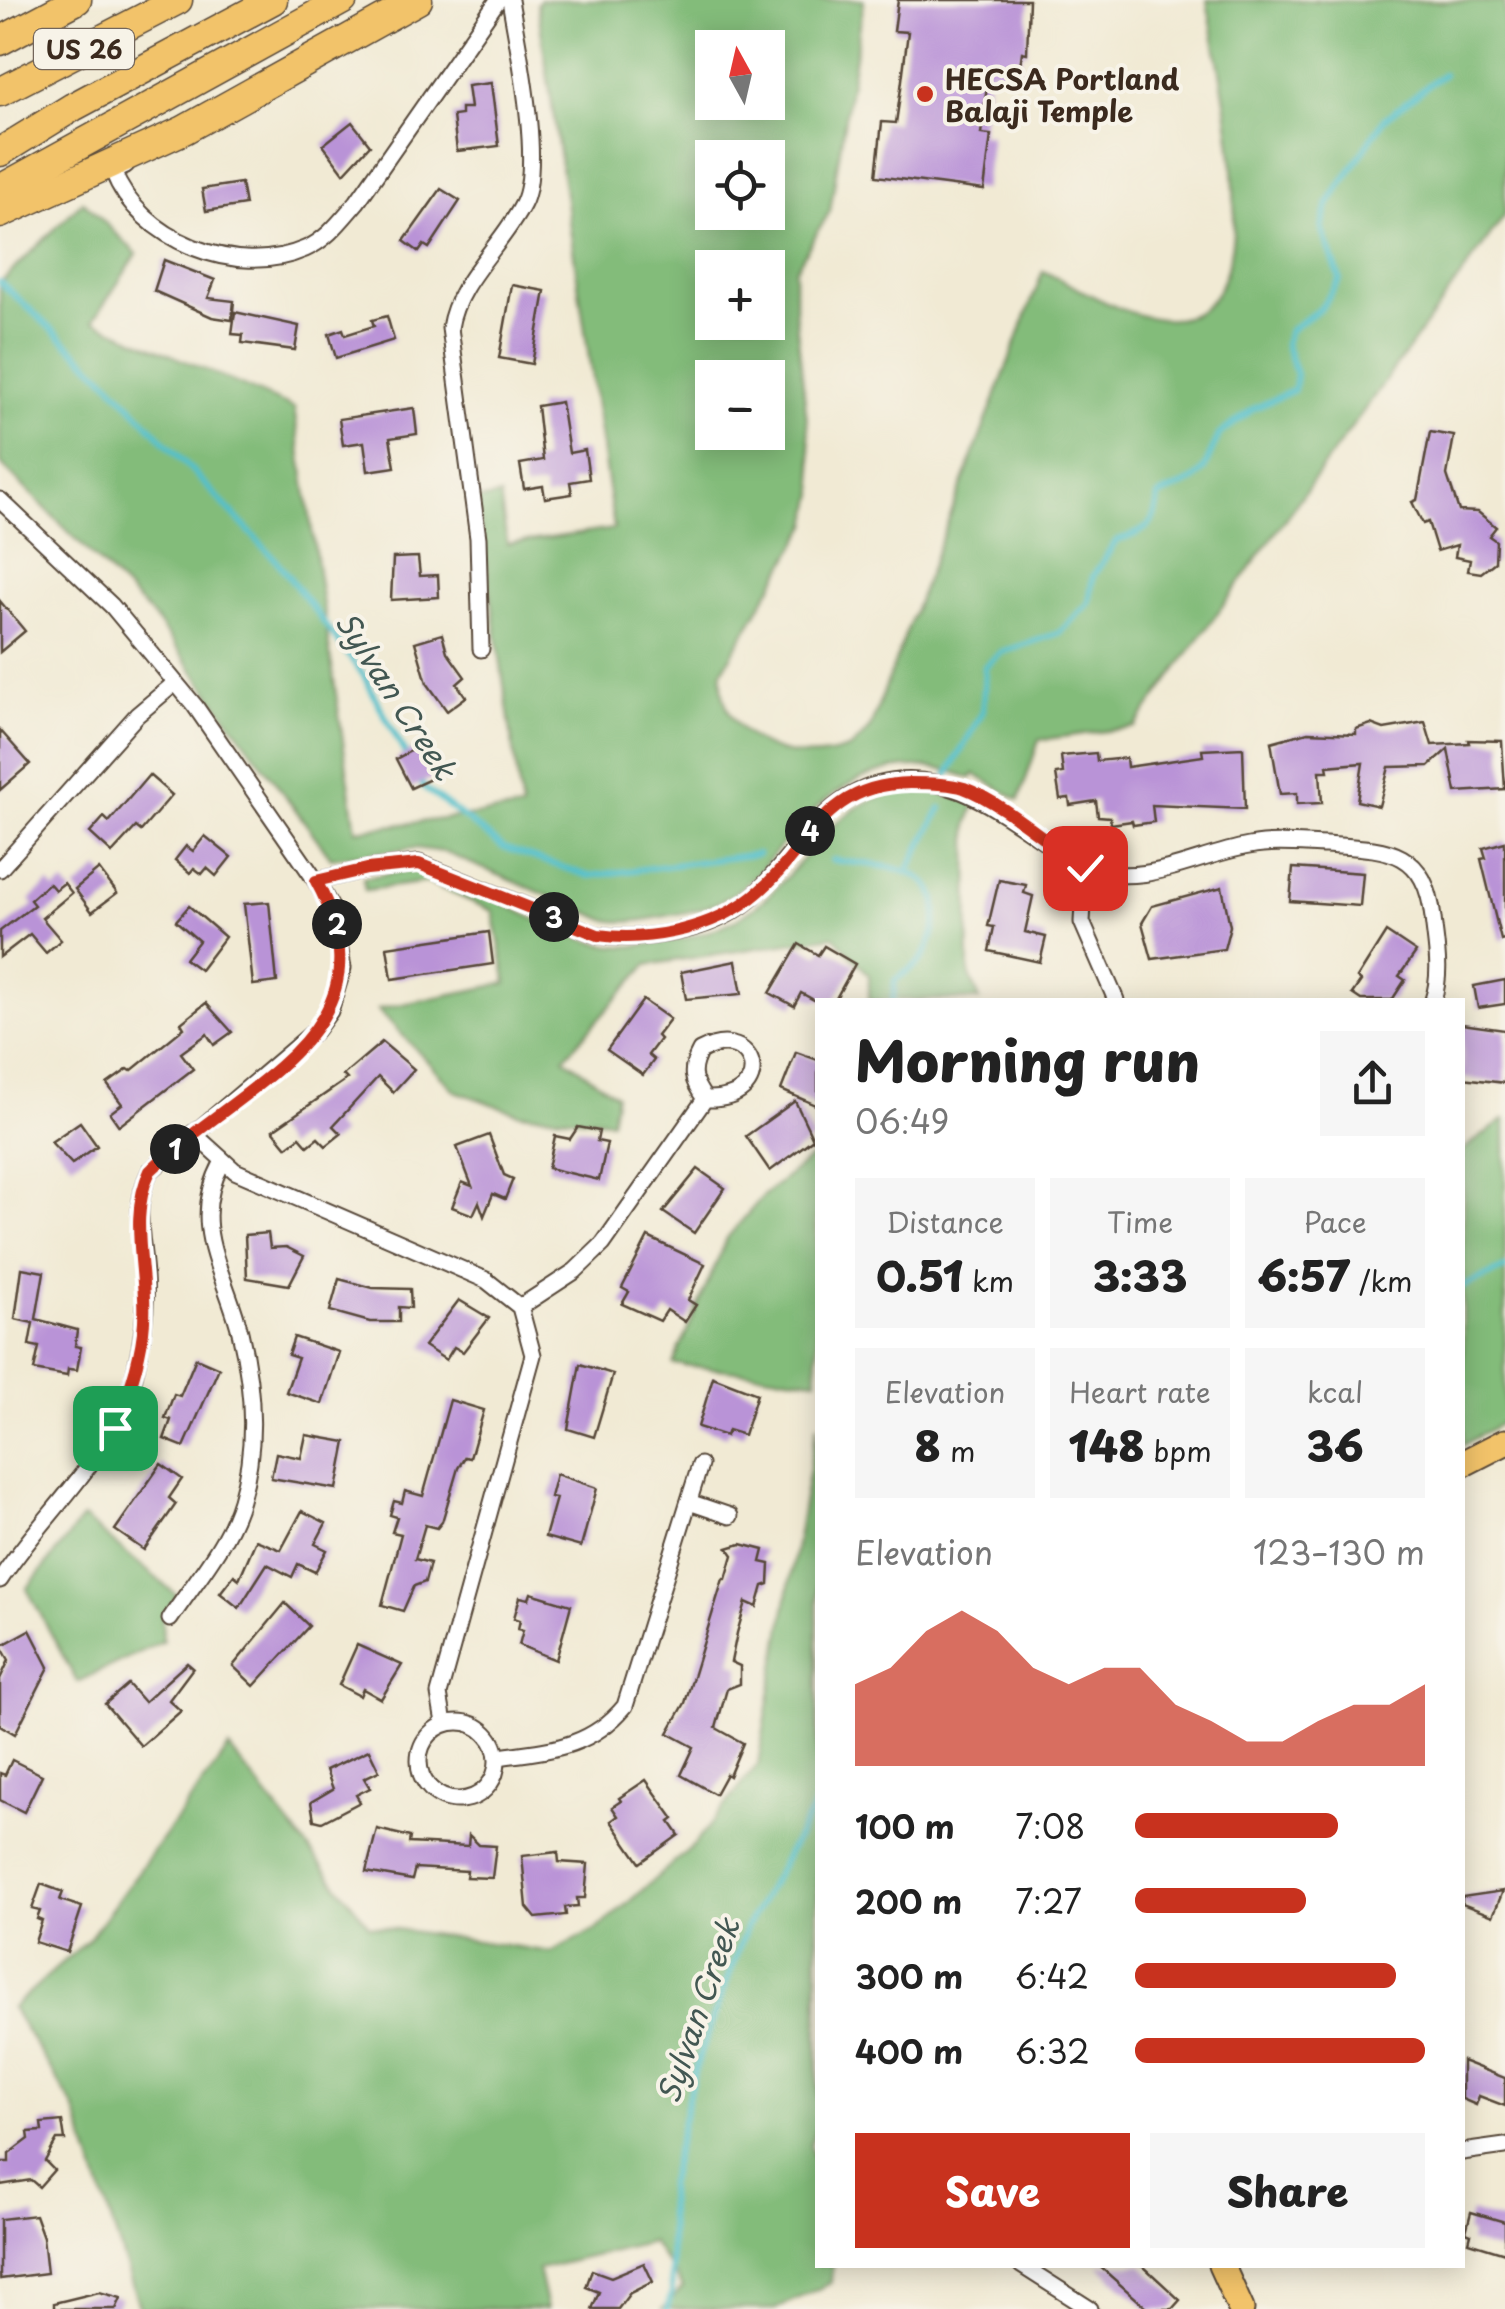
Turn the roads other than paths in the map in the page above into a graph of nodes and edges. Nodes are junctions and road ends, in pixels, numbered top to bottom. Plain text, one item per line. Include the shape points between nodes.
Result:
1 (77, 0) edge
2 (178, 0) edge
3 (273, 0) edge
4 (343, 0) edge
5 (418, 0) edge
6 (498, 0) edge
7 (510, 0) edge
8 (0, 42) edge
9 (0, 92) edge
10 (0, 152) edge
11 (135, 161) dead end
12 (0, 188) edge
13 (0, 214) edge
14 (0, 500) edge
15 (482, 649) dead end
16 (175, 683) junction
17 (1085, 868) junction
18 (0, 870) edge
19 (316, 881) junction
20 (1115, 998) edge
21 (1434, 998) edge
22 (705, 1099) junction
23 (193, 1134) junction
24 (222, 1163) junction
25 (520, 1307) junction
26 (1505, 1442) edge
27 (1465, 1462) edge
28 (700, 1466) dead end
29 (689, 1502) junction
30 (730, 1516) dead end
31 (0, 1580) edge
32 (170, 1618) dead end
33 (444, 1723) junction
34 (498, 1756) junction
35 (1505, 2146) edge
36 (1465, 2152) edge
37 (1026, 2268) edge
38 (1222, 2268) edge
39 (1090, 2309) edge
40 (1241, 2309) edge

1 - 8 highway, US 26
2 - 9 highway, US 26
3 - 10 highway
4 - 12 highway
5 - 13 highway via 184,130
6 - 11 street via 357,202 302,250 233,256 188,246 125,198 113,171
7 - 15 street via 532,177 521,208 456,304 450,328 478,538
14 - 16 street via 112,606
16 - 18 street via 137,715
16 - 19 street
17 - 19 street via 963,788 924,783 880,784 849,795 747,902 715,920 638,936 598,935 419,864
17 - 20 street via 1082,922
17 - 21 street via 1134,876 1282,842 1384,849 1409,860 1430,885 1440,978
19 - 23 street via 339,930 342,968 330,1011 279,1064
22 - 22 street via 741,1094 750,1082 752,1066 741,1047 728,1042 700,1051 692,1081
22 - 25 street via 603,1244 575,1272
23 - 24 street
23 - 31 street via 150,1171 139,1199 144,1331 115,1428
24 - 25 street via 486,1280
24 - 32 street via 209,1191 207,1237 245,1355 250,1456 231,1527
25 - 33 street via 533,1355 439,1694
26 - 27 main road
28 - 29 street
29 - 30 street
29 - 34 street via 626,1706 606,1730 579,1743
33 - 34 street via 478,1726
33 - 34 street via 418,1754 419,1770 435,1794 463,1800 478,1795 494,1778
35 - 36 street
37 - 39 street
38 - 40 main road

